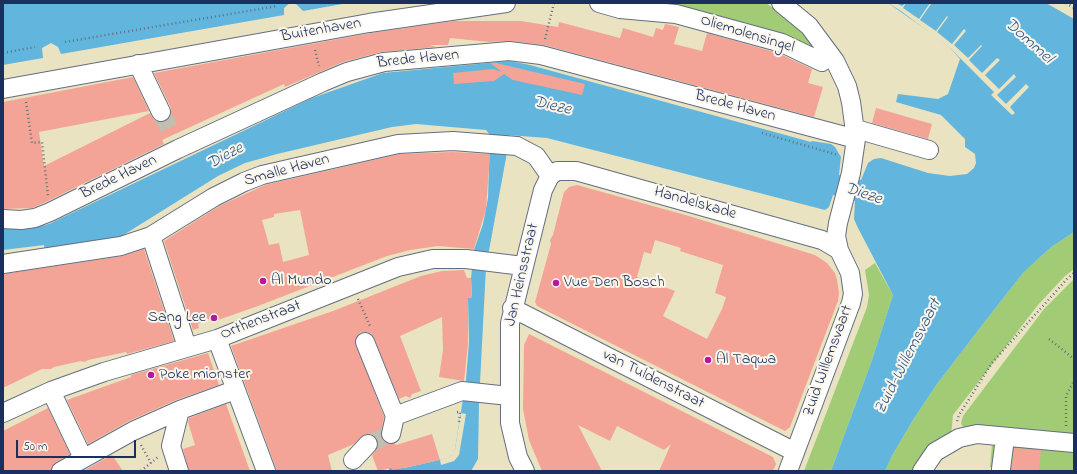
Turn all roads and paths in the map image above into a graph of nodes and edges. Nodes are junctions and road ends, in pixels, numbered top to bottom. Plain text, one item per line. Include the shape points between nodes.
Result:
1 (506, 3) edge
2 (554, 3) edge
3 (599, 3) edge
4 (781, 3) edge
5 (1066, 3) edge
6 (277, 6) dead end
7 (1074, 8) edge
8 (65, 42) dead end
9 (35, 48) dead end
10 (315, 49) dead end
11 (3, 53) edge
12 (541, 55) junction
13 (822, 62) dead end
14 (138, 64) junction
15 (319, 65) dead end
16 (24, 86) junction
17 (3, 89) edge
18 (161, 112) tunnel mouth
19 (754, 131) dead end
20 (856, 134) junction
21 (930, 150) dead end
22 (839, 155) dead end
23 (550, 176) junction
24 (50, 212) junction
25 (3, 219) edge
26 (151, 236) junction
27 (839, 250) junction
28 (3, 264) edge
29 (523, 266) junction
30 (1074, 273) edge
31 (352, 284) junction
32 (512, 308) junction
33 (217, 339) junction
34 (1048, 339) dead end
35 (365, 342) joint
36 (187, 347) junction
37 (1074, 359) edge
38 (1074, 381) edge
39 (236, 390) junction
40 (51, 391) junction
41 (503, 396) junction
42 (180, 410) junction
43 (459, 412) dead end
44 (3, 413) edge
45 (394, 416) junction
46 (460, 422) dead end
47 (391, 434) dead end
48 (959, 438) junction
49 (1005, 438) junction
50 (1070, 443) edge
51 (368, 444) tunnel mouth
52 (795, 452) junction
53 (83, 458) junction
54 (353, 460) dead end
55 (1001, 469) dead end
56 (61, 471) edge
57 (179, 471) edge
58 (266, 471) edge
59 (525, 471) edge
60 (788, 471) edge
61 (922, 471) edge

1 - 14 street, Buitenhaven via 369,23
2 - 12 path
3 - 13 street, Oliemolensingel via 620,9 676,14 782,43
4 - 20 street, Oliemolensingel via 809,26 835,61 848,91
5 - 7 path
6 - 8 path
9 - 11 path
10 - 15 path
12 - 20 street, Brede Haven via 814,129
12 - 24 street, Brede Haven via 509,51 373,64 175,142
14 - 16 street, Buitenhaven
14 - 18 street
16 - 17 street, Buitenhaven
16 - 24 path via 32,143 42,142
19 - 22 path
20 - 21 street, Brede Haven
20 - 27 street, Oliemolensingel via 851,173 836,236
23 - 26 street, Smalle Haven via 536,156 517,146 427,141 398,144 262,175 228,189
23 - 27 street, Handelskade via 557,171 576,171 822,240
23 - 29 street, Jan Heinsstraat via 542,190
24 - 25 street, Brede Haven via 35,218
26 - 28 street, Smalle Haven via 121,246
26 - 36 street
27 - 52 street, Zuid Willemsvaart via 850,273 853,294
29 - 31 street, Orthenstraat via 466,259 433,259 398,267
29 - 32 street, Jan Heinsstraat
30 - 48 path via 992,363 959,415
31 - 33 street, Orthenstraat
31 - 35 path via 374,337
32 - 41 street, Jan Heinsstraat
32 - 52 street, van Tuldenstraat
33 - 36 street, Orthenstraat
33 - 39 street
34 - 37 path
35 - 45 street
36 - 40 street, Orthenstraat
38 - 50 path via 1066,396
39 - 42 street
39 - 58 street
40 - 44 street, Orthenstraat
40 - 53 street
41 - 45 street via 462,391
41 - 59 street, Jan Heinsstraat via 514,442
42 - 53 street via 133,431
42 - 57 street via 171,446
43 - 46 path
45 - 47 street
48 - 49 street via 977,434
48 - 61 street via 935,452
49 - 50 street
49 - 55 street
51 - 54 street
52 - 60 street, Zuid Willemsvaart
53 - 56 street

